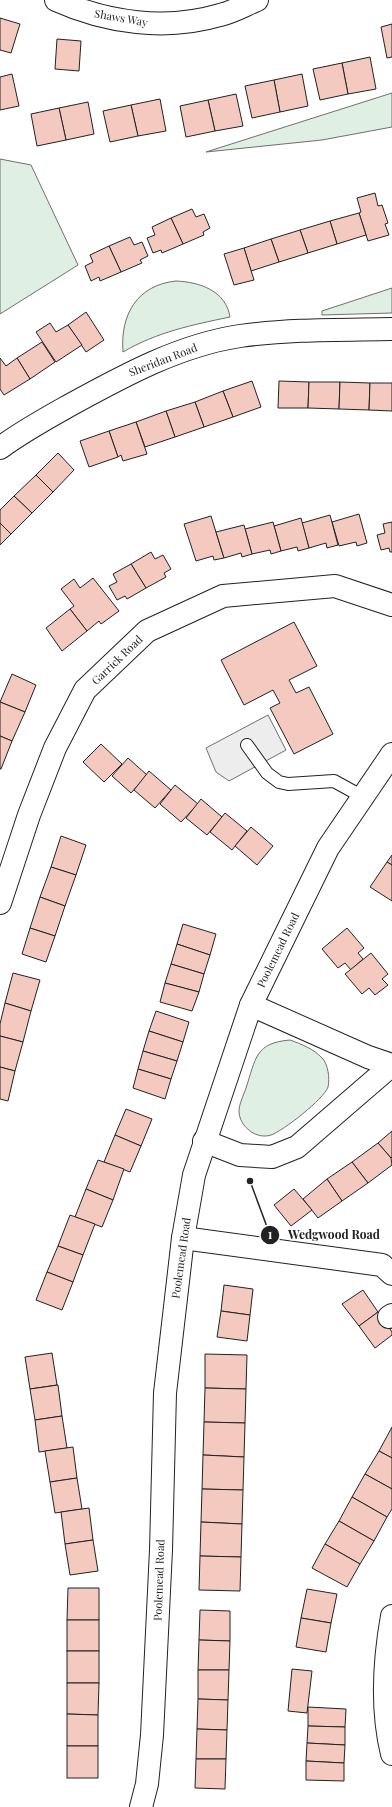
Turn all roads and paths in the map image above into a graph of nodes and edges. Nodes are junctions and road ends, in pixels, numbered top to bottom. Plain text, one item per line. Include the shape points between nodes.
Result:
1 (56, 0) edge
2 (257, 0) edge
3 (392, 329) edge
4 (0, 448) edge
5 (392, 605) edge
6 (247, 744) dead end
7 (392, 754) edge
8 (363, 797) junction
9 (0, 903) edge
10 (251, 1005) junction
11 (392, 1065) edge
12 (204, 1141) junction
13 (183, 1238) junction
14 (392, 1274) edge
15 (392, 1616) edge
16 (392, 1754) edge
17 (141, 1807) edge

1 - 2 street, Shaws Way via 97,15 142,24 186,23 222,15
3 - 4 street, Sheridan Road via 292,331 239,336 186,349 122,376 18,434
5 - 9 street, Garrick Road via 335,586 223,596 147,631 86,690 49,763 28,815
6 - 8 lane via 267,773 279,782 288,784 334,781
7 - 8 street, Poolemead Road
8 - 10 street, Poolemead Road via 328,848
10 - 11 street via 368,1057
10 - 12 street, Poolemead Road
11 - 12 street via 297,1147 272,1157 240,1155
12 - 13 street, Poolemead Road via 194,1175
13 - 14 street via 382,1265
13 - 17 street, Poolemead Road via 164,1393 161,1550 152,1735 147,1784
15 - 16 street via 387,1642 385,1691 388,1740

